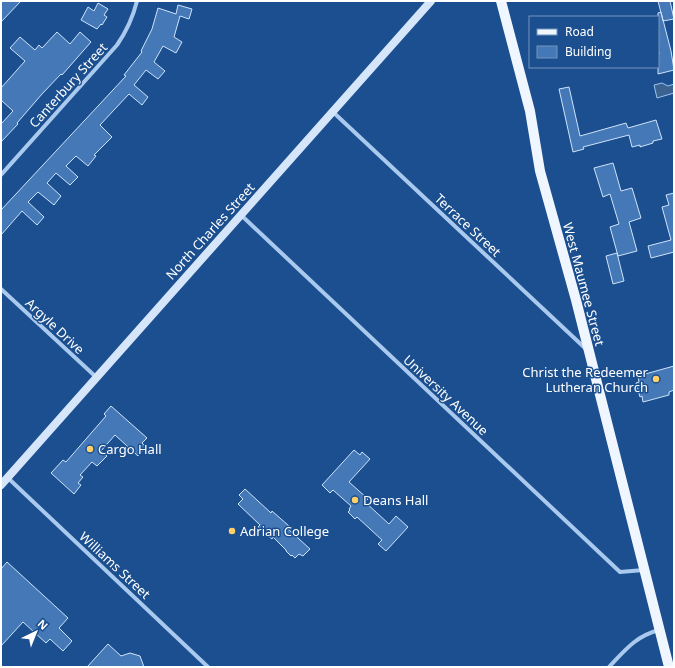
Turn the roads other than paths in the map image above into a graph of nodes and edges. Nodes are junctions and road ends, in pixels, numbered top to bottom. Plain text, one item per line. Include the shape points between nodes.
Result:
1 (137, 1) edge
2 (431, 1) edge
3 (501, 1) edge
4 (332, 111) junction
5 (1, 175) edge
6 (241, 215) junction
7 (1, 289) edge
8 (589, 353) junction
9 (96, 377) junction
10 (8, 477) junction
11 (1, 485) edge
12 (645, 570) junction
13 (659, 630) junction
14 (208, 667) edge
15 (609, 667) edge
16 (669, 667) edge

1 - 5 street, Canterbury Street via 129,24 117,45
2 - 4 street, North Charles Street
3 - 8 main road, West Maumee Street via 530,111 540,171
4 - 6 street, North Charles Street
4 - 8 street, Terrace Street
6 - 9 street, North Charles Street
6 - 12 street, University Avenue via 620,572
7 - 9 street, Argyle Drive
8 - 12 main road, West Maumee Street
9 - 10 street, North Charles Street
10 - 11 street, North Charles Street
10 - 14 street, Williams Street
12 - 13 main road, West Maumee Street
13 - 15 street via 646,634 625,649
13 - 16 main road, West Maumee Street

